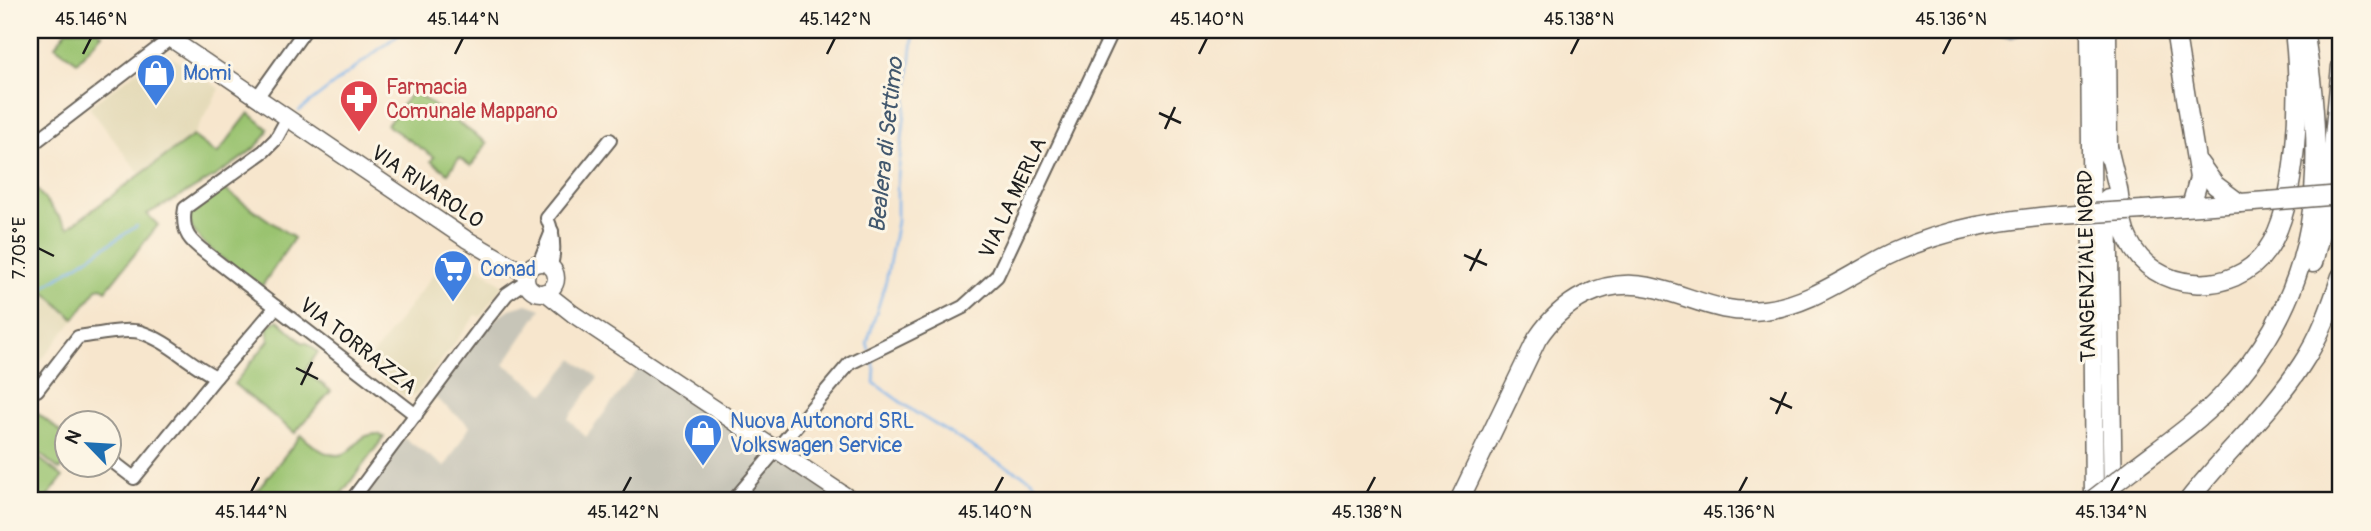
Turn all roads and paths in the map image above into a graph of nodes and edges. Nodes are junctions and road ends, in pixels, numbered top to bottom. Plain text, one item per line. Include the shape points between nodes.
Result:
1 (305, 30) edge
2 (1113, 30) edge
3 (2090, 30) edge
4 (2107, 30) edge
5 (2175, 30) edge
6 (2294, 30) edge
7 (2304, 30) edge
8 (169, 33) edge
9 (2341, 66) edge
10 (258, 96) junction
11 (288, 117) junction
12 (610, 139) dead end
13 (30, 146) edge
14 (2108, 147) junction
15 (2197, 160) junction
16 (2341, 195) edge
17 (2239, 203) junction
18 (2182, 207) junction
19 (2341, 276) edge
20 (538, 277) junction
21 (276, 307) junction
22 (216, 377) junction
23 (37, 390) dead end
24 (416, 415) junction
25 (779, 450) junction
26 (122, 469) edge
27 (2134, 474) junction
28 (351, 501) edge
29 (733, 501) edge
30 (853, 501) edge
31 (1459, 501) edge
32 (2093, 501) edge
33 (2108, 501) edge
34 (2113, 501) edge
35 (2189, 501) edge

1 - 10 street
2 - 25 street, VIA LA MERLA via 997,276 963,307 850,363
3 - 32 highway, TANGENZIALE NORD
4 - 14 highway, TANGENZIALE NORD
5 - 15 highway
6 - 14 highway via 2297,109 2283,215 2267,250 2243,273 2215,283 2185,283 2146,263 2129,243 2123,227
7 - 27 highway via 2314,99 2317,174 2306,245 2293,285 2269,334 2223,395
8 - 10 main road, VIA RIVAROLO
8 - 13 street, VIA RIVAROLO
9 - 27 highway via 2323,225 2308,279 2291,317 2237,395 2203,428
10 - 11 main road, VIA RIVAROLO
11 - 20 main road, VIA RIVAROLO via 466,239
11 - 21 street, VIA TORRAZZA via 264,151 185,208 182,222 190,240
12 - 20 street via 547,218 554,254
14 - 34 highway, TANGENZIALE NORD
15 - 17 highway via 2214,185
15 - 18 highway
16 - 17 highway, bridge
17 - 18 highway
18 - 31 highway, bridge via 1994,222 1927,239 1777,309 1721,310 1640,286 1588,293 1563,308 1537,339
19 - 35 highway via 2330,310 2302,365
20 - 24 street via 507,294
20 - 25 main road via 573,314
21 - 22 street, VIA TORRAZZA
21 - 24 street, VIA TORRAZZA
22 - 23 street via 182,353 137,331 79,337
22 - 26 street, VIA TORRAZZA via 134,478
24 - 28 street
25 - 29 street, VIA LA MERLA
25 - 30 main road
27 - 32 highway, bridge
27 - 33 highway

